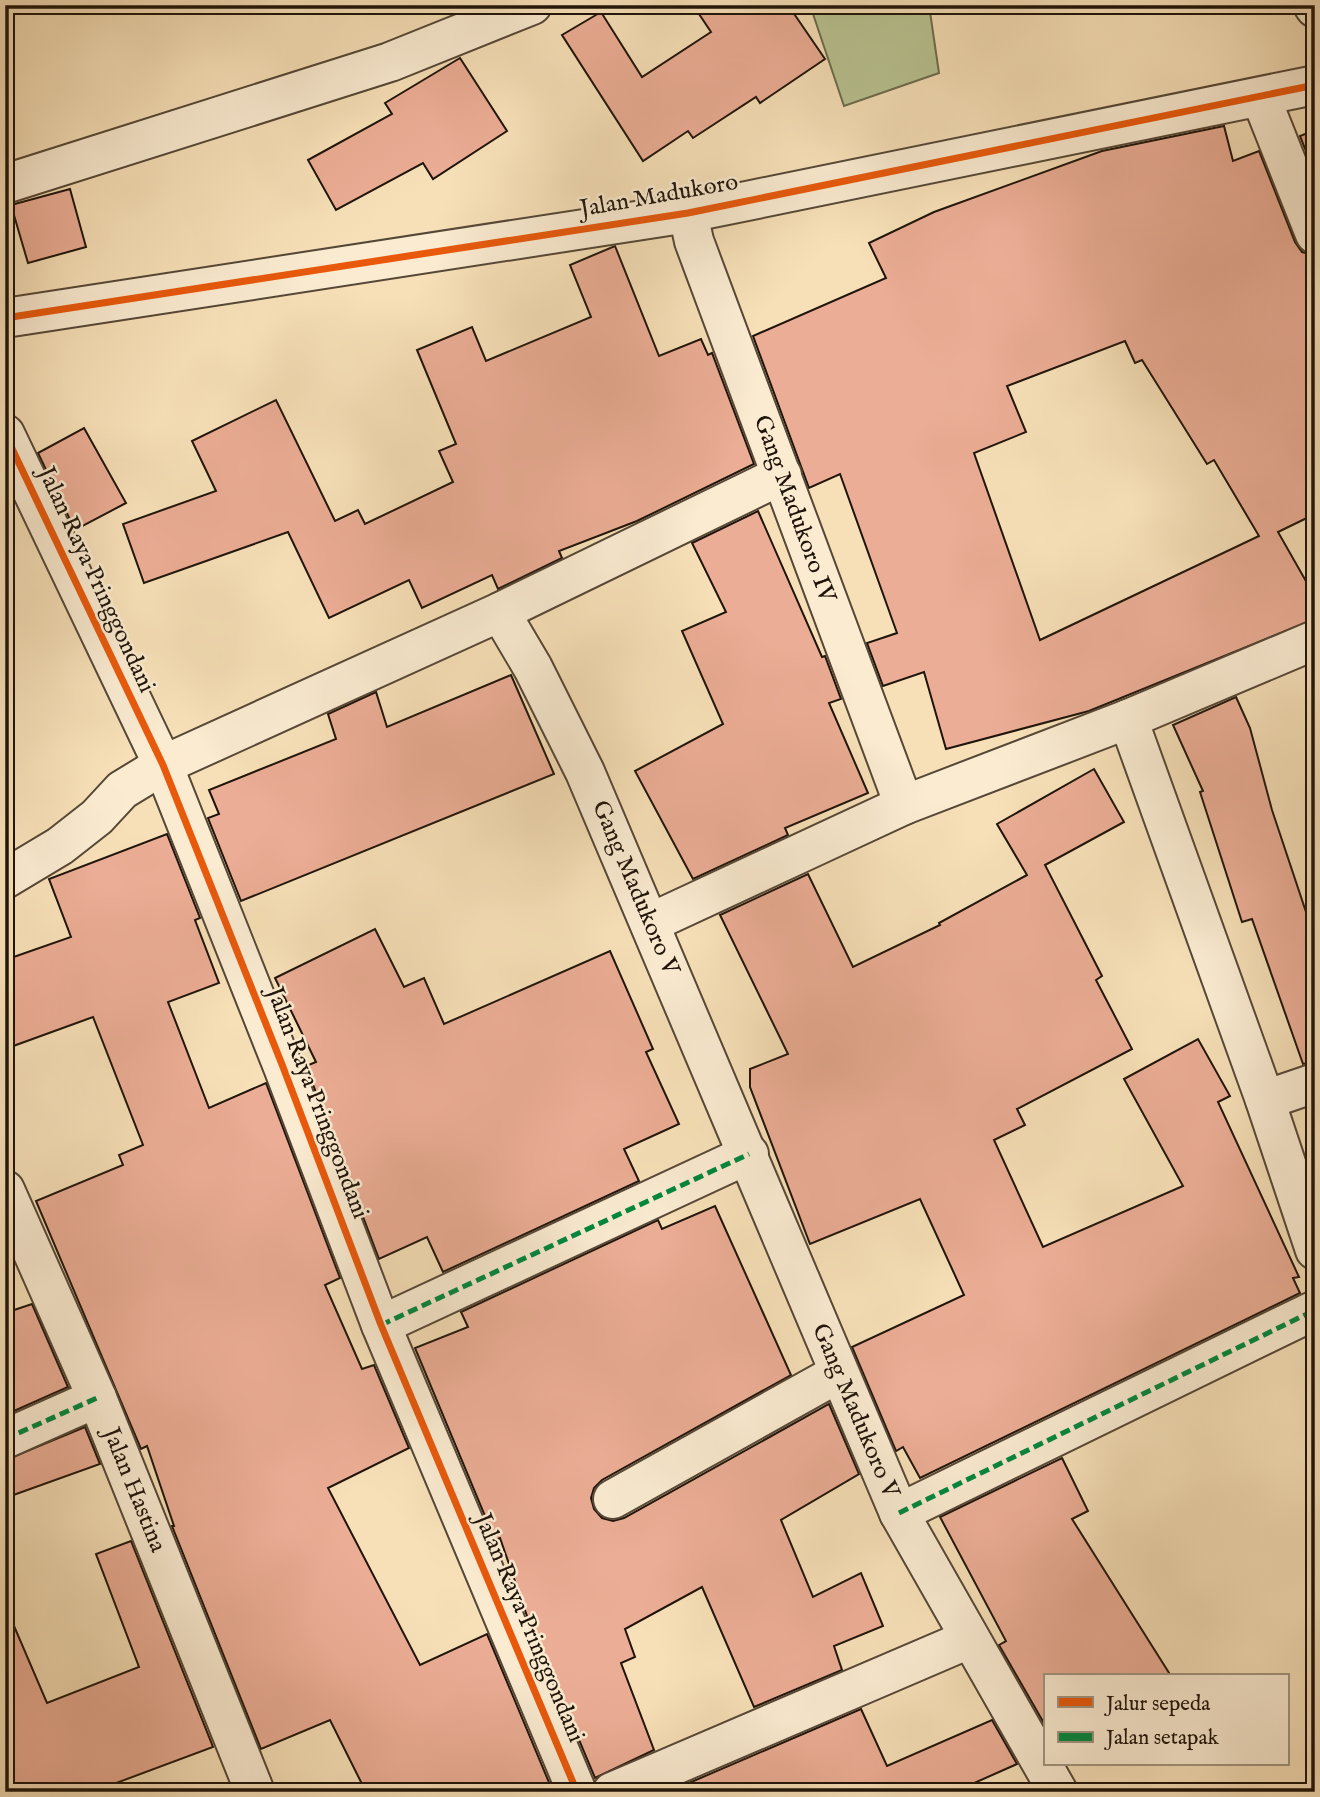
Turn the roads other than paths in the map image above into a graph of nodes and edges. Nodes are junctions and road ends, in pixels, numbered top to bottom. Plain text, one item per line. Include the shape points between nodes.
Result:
1 (532, 5) edge
2 (1315, 85) edge
3 (1261, 98) junction
4 (5, 184) edge
5 (688, 213) junction
6 (1315, 234) edge
7 (5, 318) edge
8 (5, 435) edge
9 (782, 475) junction
10 (500, 612) junction
11 (1315, 640) edge
12 (1128, 719) junction
13 (163, 765) junction
14 (904, 805) junction
15 (5, 879) edge
16 (650, 923) junction
17 (1315, 1083) edge
18 (1265, 1100) junction
19 (749, 1154) junction
20 (5, 1190) edge
21 (1315, 1250) edge
22 (1315, 1310) edge
23 (381, 1325) junction
24 (837, 1374) junction
25 (97, 1398) junction
26 (5, 1439) edge
27 (613, 1499) dead end
28 (899, 1513) junction
29 (969, 1639) junction
30 (255, 1792) edge
31 (578, 1792) edge
32 (612, 1792) edge
33 (1058, 1792) edge

1 - 4 street via 390,62
2 - 3 street, Jalan Madukoro
3 - 5 street, Jalan Madukoro
3 - 6 street
5 - 7 street, Jalan Madukoro
5 - 9 street, Gang Madukoro IV via 694,241
8 - 13 street, Jalan Raya Pringgondani
9 - 10 street
9 - 14 street, Gang Madukoro IV
10 - 13 street
10 - 16 street, Gang Madukoro V via 585,772
11 - 12 street
12 - 14 street
12 - 18 street
13 - 15 street via 122,790 60,846
13 - 23 street, Jalan Raya Pringgondani
14 - 16 street
16 - 19 street, Gang Madukoro V
17 - 18 street
18 - 21 street
19 - 23 street
19 - 24 street, Gang Madukoro V
20 - 25 street, Jalan Hastina
22 - 28 street
23 - 31 street, Jalan Raya Pringgondani
24 - 27 street
24 - 28 street, Gang Madukoro V
25 - 26 street
25 - 30 street, Jalan Hastina
28 - 29 street, Gang Madukoro V
29 - 32 street
29 - 33 street, Gang Madukoro V

